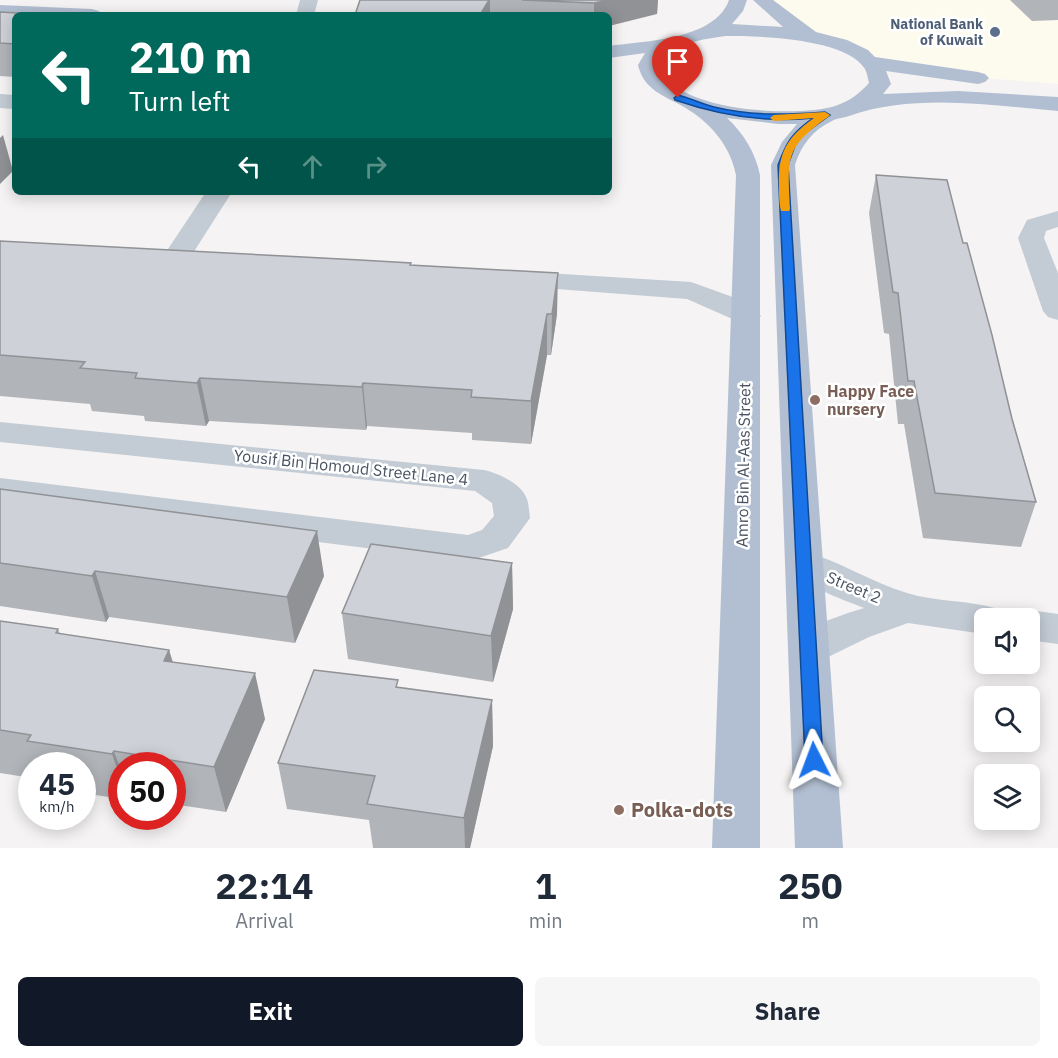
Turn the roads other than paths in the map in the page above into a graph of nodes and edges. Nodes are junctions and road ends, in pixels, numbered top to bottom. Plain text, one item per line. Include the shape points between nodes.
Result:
1 (738, 0) edge
2 (762, 0) edge
3 (0, 11) edge
4 (23, 12) edge
5 (709, 32) junction
6 (817, 38) junction
7 (668, 44) junction
8 (870, 62) junction
9 (615, 67) edge
10 (657, 84) junction
11 (1058, 84) edge
12 (693, 104) junction
13 (859, 104) junction
14 (1058, 104) edge
15 (825, 115) junction
16 (217, 195) edge
17 (1058, 219) edge
18 (176, 258) edge
19 (487, 277) edge
20 (747, 277) junction
21 (691, 291) junction
22 (1058, 311) edge
23 (746, 316) junction
24 (0, 432) edge
25 (0, 489) edge
26 (804, 564) junction
27 (906, 608) junction
28 (974, 618) edge
29 (1040, 627) edge
30 (1058, 629) edge
31 (808, 650) junction
32 (736, 848) edge
33 (819, 848) edge

1 - 5 main road via 728,19
2 - 6 main road via 784,19
3 - 4 main road
5 - 6 main road via 763,30
5 - 7 main road
6 - 8 main road via 848,48
7 - 9 main road
7 - 10 main road via 650,62
8 - 11 main road via 946,75
8 - 13 main road via 880,84
9 - 10 main road
10 - 12 main road
12 - 15 main road via 768,118
12 - 20 main road, Amro Bin Al-Aas Street via 733,136 747,162
13 - 14 main road via 946,96
13 - 15 main road
15 - 26 main road via 800,132 783,165
16 - 18 street
17 - 22 street via 1039,224 1031,238
19 - 21 street
20 - 21 street
20 - 23 main road, Amro Bin Al-Aas Street
21 - 23 street
23 - 32 main road, Amro Bin Al-Aas Street
24 - 25 street, Yousif Bin Homoud Street Lane 4 via 484,481 509,498 512,518 495,539 470,548
26 - 27 street, Street 2 via 852,588
26 - 31 main road
27 - 28 street, Street 2
27 - 31 street, Street 2 via 855,626
29 - 30 street
31 - 33 main road

